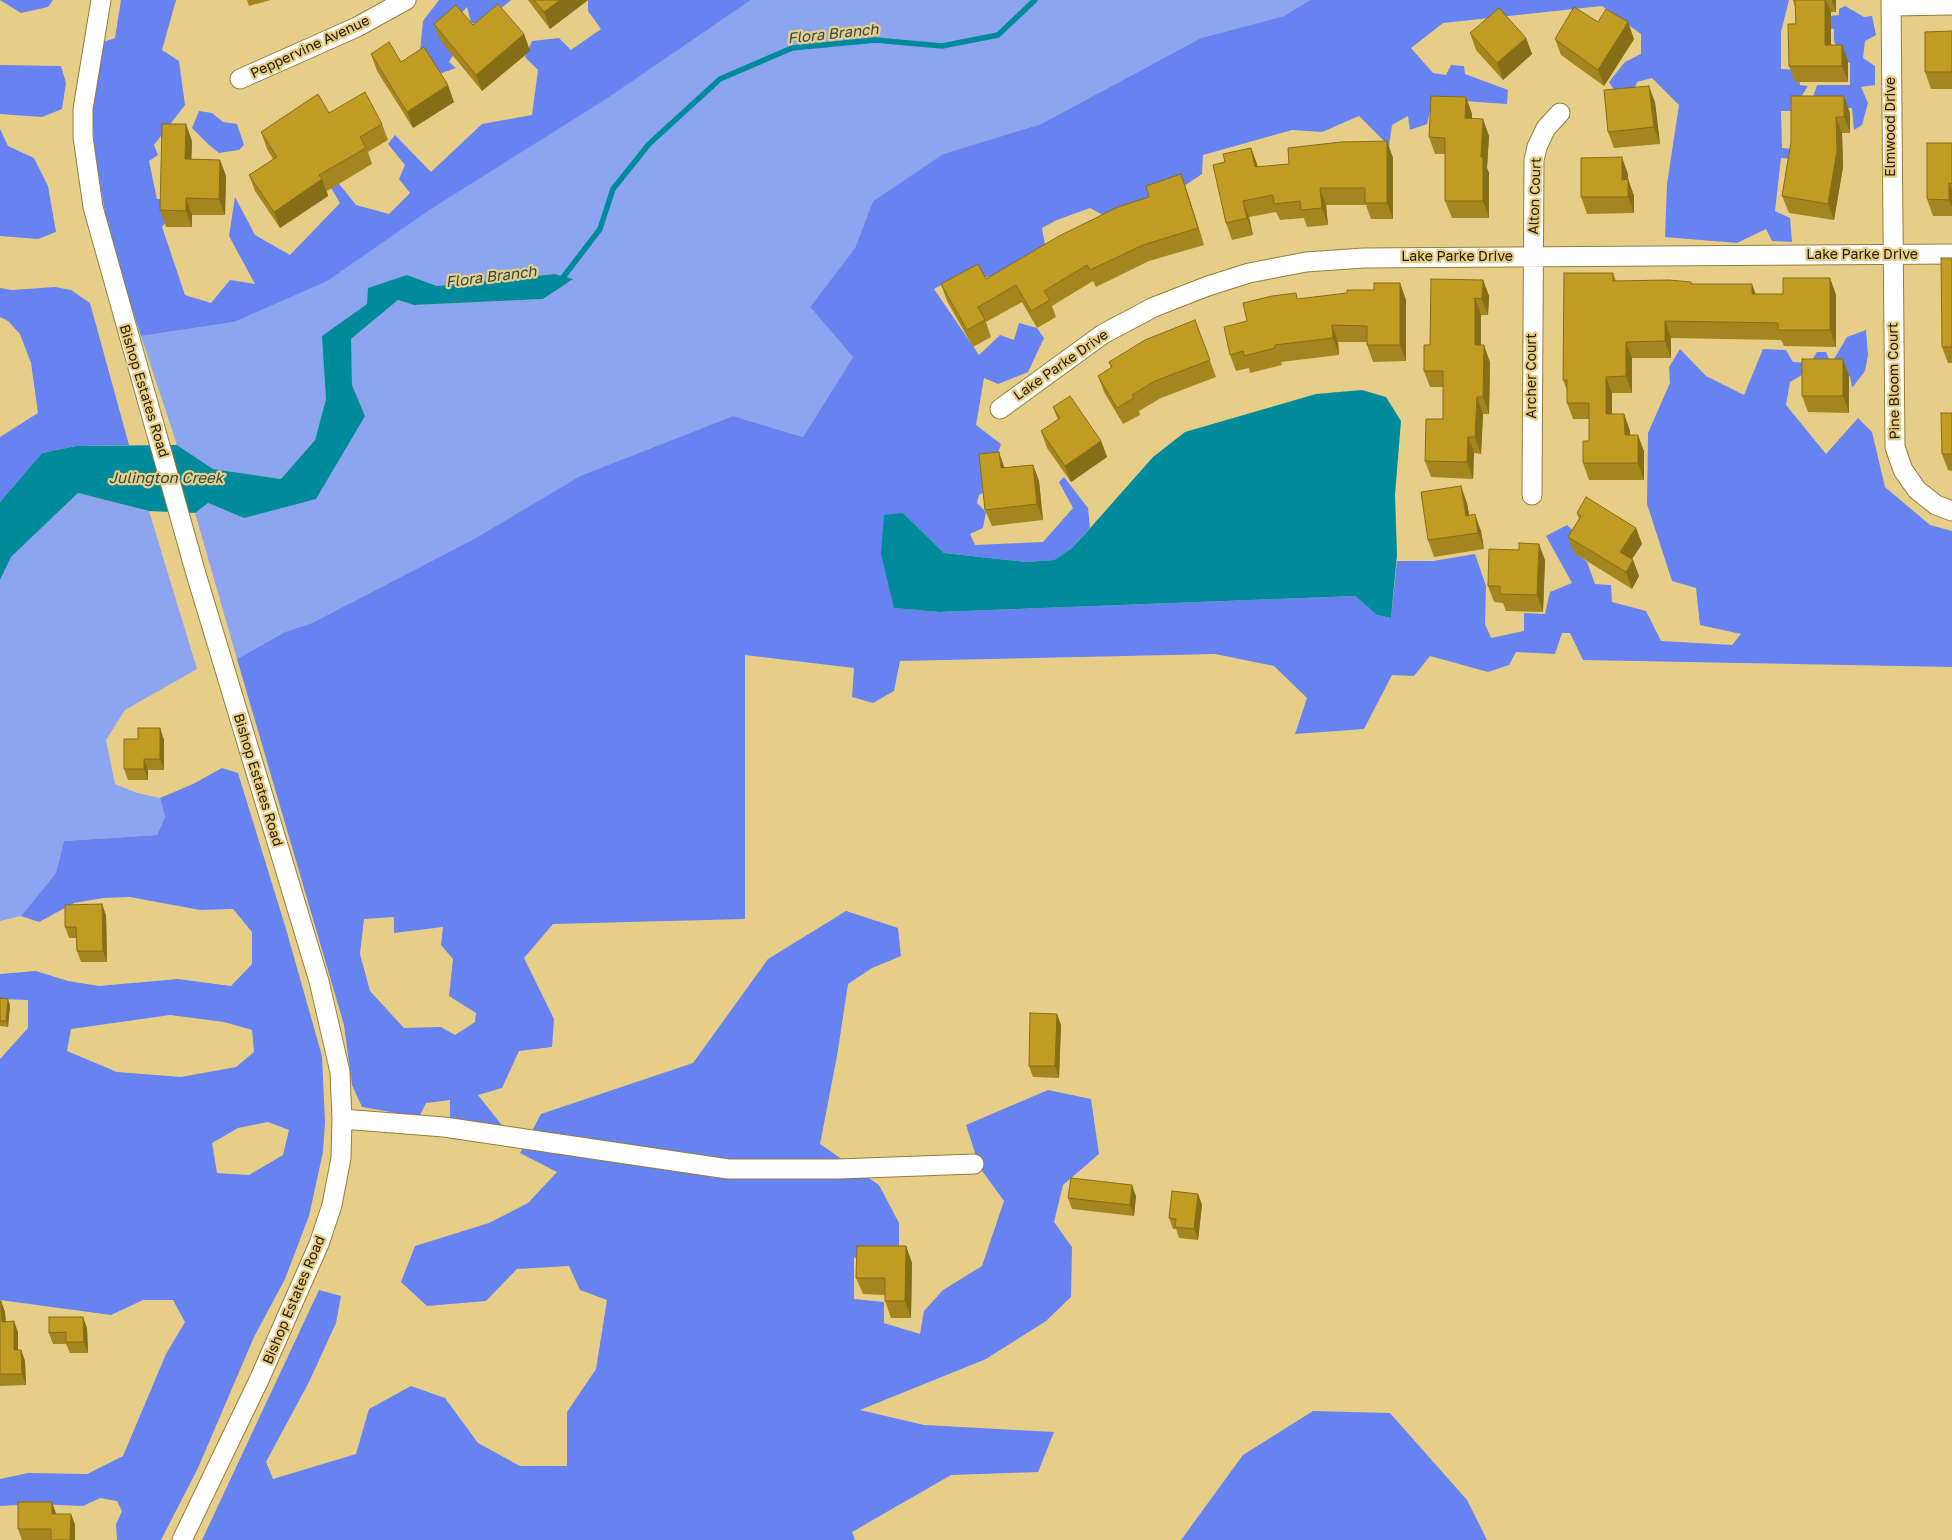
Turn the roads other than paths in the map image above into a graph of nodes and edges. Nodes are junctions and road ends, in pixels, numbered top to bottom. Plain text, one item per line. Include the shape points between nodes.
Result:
1 (101, 0) edge
2 (406, 0) edge
3 (1891, 3) edge
4 (1952, 5) edge
5 (240, 80) dead end
6 (1560, 113) dead end
7 (1952, 254) edge
8 (1893, 255) junction
9 (1532, 257) junction
10 (1000, 409) dead end
11 (1532, 495) dead end
12 (1952, 511) edge
13 (342, 1119) junction
14 (974, 1164) dead end
15 (182, 1540) edge

1 - 13 street, Bishop Estates Road via 83,109 85,155 93,207 152,420 319,981 340,1072
2 - 5 street, Peppervine Avenue via 357,27
3 - 4 street
3 - 8 street, Elmwood Drive
6 - 9 street, Alton Court via 1546,128 1534,160
7 - 8 street, Lake Parke Drive
8 - 9 street, Lake Parke Drive
8 - 12 street, Pine Bloom Court via 1895,447 1903,470 1916,490 1936,505
9 - 10 street, Lake Parke Drive via 1364,258 1306,262 1249,273 1154,308 1103,334
9 - 11 street, Archer Court
13 - 14 street via 444,1127 728,1169
13 - 15 street, Bishop Estates Road via 341,1158 332,1205 319,1244 259,1380

